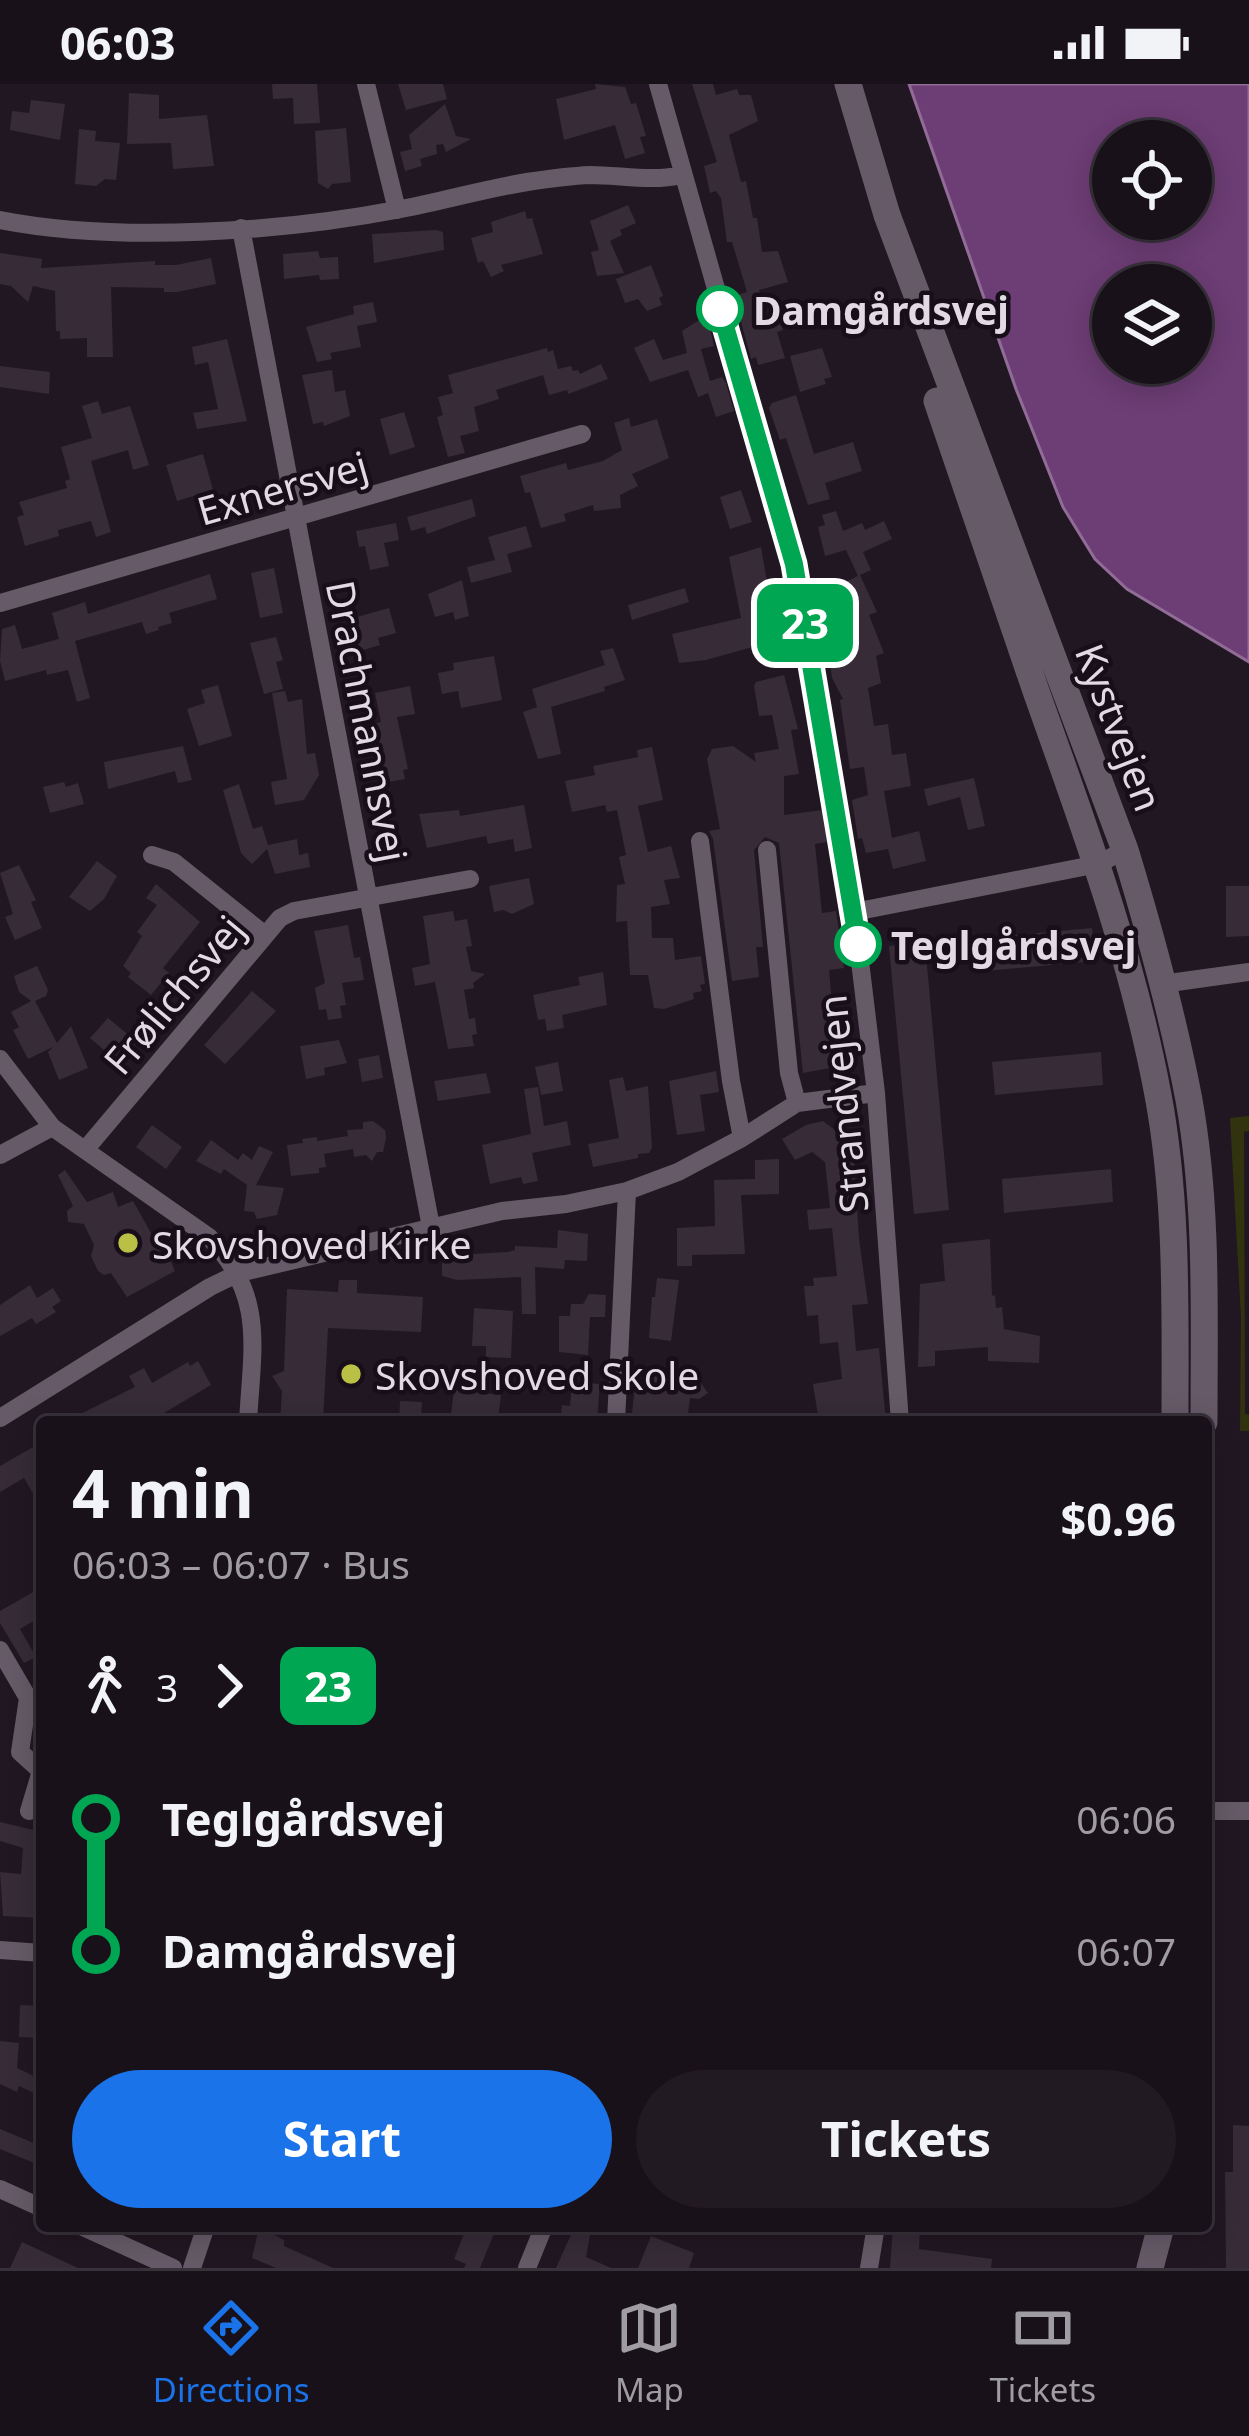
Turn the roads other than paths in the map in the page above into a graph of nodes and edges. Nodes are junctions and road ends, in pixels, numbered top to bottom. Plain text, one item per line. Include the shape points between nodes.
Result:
1 (366, 84) edge
2 (658, 84) edge
3 (830, 84) edge
4 (848, 84) edge
5 (682, 175) junction
6 (397, 210) junction
7 (0, 220) edge
8 (241, 228) junction
9 (582, 434) dead end
10 (296, 518) junction
11 (0, 603) edge
12 (700, 841) dead end
13 (767, 850) dead end
14 (1125, 850) junction
15 (152, 855) dead end
16 (1098, 864) junction
17 (470, 879) dead end
18 (368, 898) junction
19 (854, 912) junction
20 (265, 935) junction
21 (1249, 972) edge
22 (1162, 984) junction
23 (0, 1059) edge
24 (876, 1093) junction
25 (796, 1103) junction
26 (52, 1127) junction
27 (742, 1138) junction
28 (85, 1150) junction
29 (0, 1155) edge
30 (627, 1191) junction
31 (431, 1227) junction
32 (238, 1273) junction
33 (248, 1416) edge
34 (616, 1416) edge
35 (900, 1416) edge
36 (1175, 1416) edge
37 (1204, 1416) edge
38 (0, 1418) edge
39 (0, 1650) edge
40 (36, 1766) edge
41 (36, 1787) edge
42 (29, 1810) dead end
43 (1212, 1811) edge
44 (1249, 1811) edge
45 (0, 1950) edge
46 (36, 1953) edge
47 (0, 2189) edge
48 (36, 2205) edge
49 (94, 2232) edge
50 (204, 2232) edge
51 (541, 2232) edge
52 (875, 2232) edge
53 (1143, 2232) edge
54 (1159, 2232) edge
55 (173, 2268) edge
56 (192, 2268) edge
57 (526, 2268) edge
58 (869, 2268) edge
59 (1134, 2268) edge
60 (1150, 2268) edge

1 - 6 street
2 - 5 street, Strandvejen
3 - 16 main road, Kystvejen
4 - 14 main road, Kystvejen via 887,215
5 - 6 street via 529,182
5 - 19 street, Strandvejen via 794,564
6 - 8 street
7 - 8 street via 124,232
8 - 10 street, Drachmannsvej
9 - 10 street, Exnersvej
10 - 11 street, Exnersvej
10 - 18 street, Drachmannsvej
12 - 27 street
13 - 25 street
14 - 16 street
14 - 22 main road, Kystvejen
15 - 20 street via 174,862
16 - 19 street
16 - 36 main road, Kystvejen via 1159,1099 1175,1280
17 - 18 street, Frølichsvej
18 - 20 street, Frølichsvej via 294,911
18 - 31 street, Drachmannsvej
19 - 24 street, Strandvejen
20 - 28 street, Frølichsvej
21 - 22 street
22 - 37 main road, Kystvejen via 1198,1173
23 - 26 street
24 - 25 street
24 - 35 street, Strandvejen
25 - 27 street
26 - 28 street
26 - 29 street
27 - 30 street
28 - 32 street via 209,1237
30 - 31 street
30 - 34 street
31 - 32 street
32 - 33 street via 254,1318
32 - 38 street
39 - 40 street via 28,1698 20,1752
41 - 42 street
43 - 44 street
45 - 46 street
47 - 48 street
49 - 55 street
50 - 56 street
51 - 57 street
52 - 58 street
53 - 59 main road
54 - 60 main road

